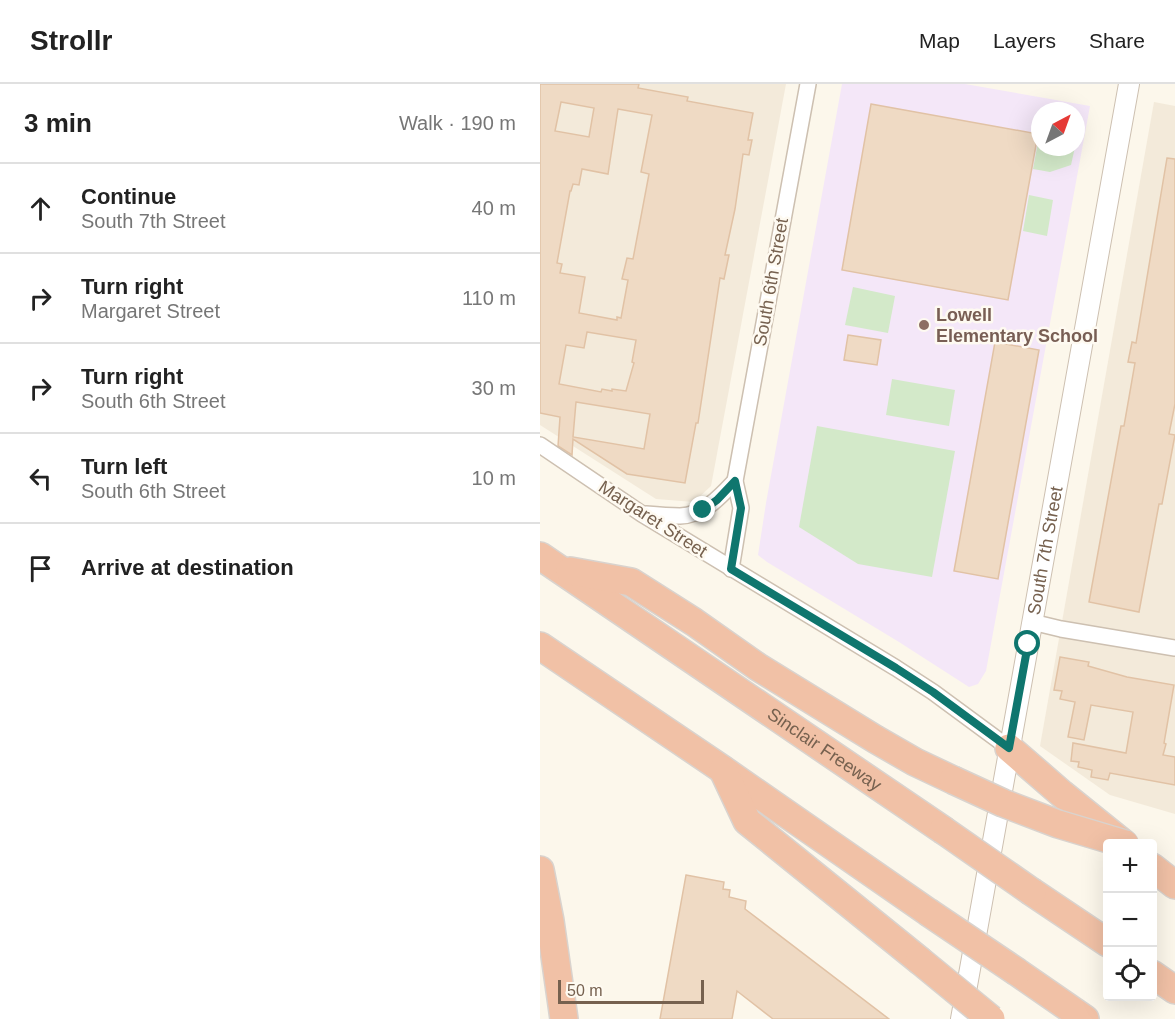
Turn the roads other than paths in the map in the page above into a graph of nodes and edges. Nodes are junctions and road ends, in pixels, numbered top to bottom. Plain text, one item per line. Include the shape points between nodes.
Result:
1 (808, 84) edge
2 (1129, 84) edge
3 (540, 445) edge
4 (735, 481) junction
5 (642, 514) junction
6 (550, 563) edge
7 (731, 569) junction
8 (1032, 622) junction
9 (540, 646) edge
10 (1175, 648) edge
11 (1009, 748) junction
12 (722, 769) junction
13 (1111, 839) edge
14 (1120, 839) edge
15 (1157, 853) edge
16 (1175, 858) edge
17 (540, 870) edge
18 (1157, 871) edge
19 (1175, 885) edge
20 (550, 921) junction
21 (1103, 941) edge
22 (1157, 977) edge
23 (1175, 990) edge
24 (564, 1019) edge
25 (577, 1019) edge
26 (961, 1019) edge
27 (991, 1019) edge
28 (1085, 1019) edge

1 - 4 street, South 6th Street
2 - 8 street, South 7th Street
3 - 5 street, Margaret Street
4 - 5 street via 703,510 682,516
4 - 7 street, South 6th Street via 741,508
5 - 7 street, Margaret Street
6 - 13 highway, bridge via 631,582 915,762 1003,803
6 - 21 highway, Sinclair Freeway, bridge
7 - 11 street, Margaret Street via 896,668
8 - 10 street
8 - 11 street, South 7th Street
9 - 12 highway
11 - 14 highway
11 - 26 street, South 7th Street
12 - 27 highway, bridge via 747,821
12 - 28 highway, bridge
15 - 16 highway
17 - 20 highway
18 - 19 highway
20 - 24 highway
20 - 25 highway
22 - 23 highway

